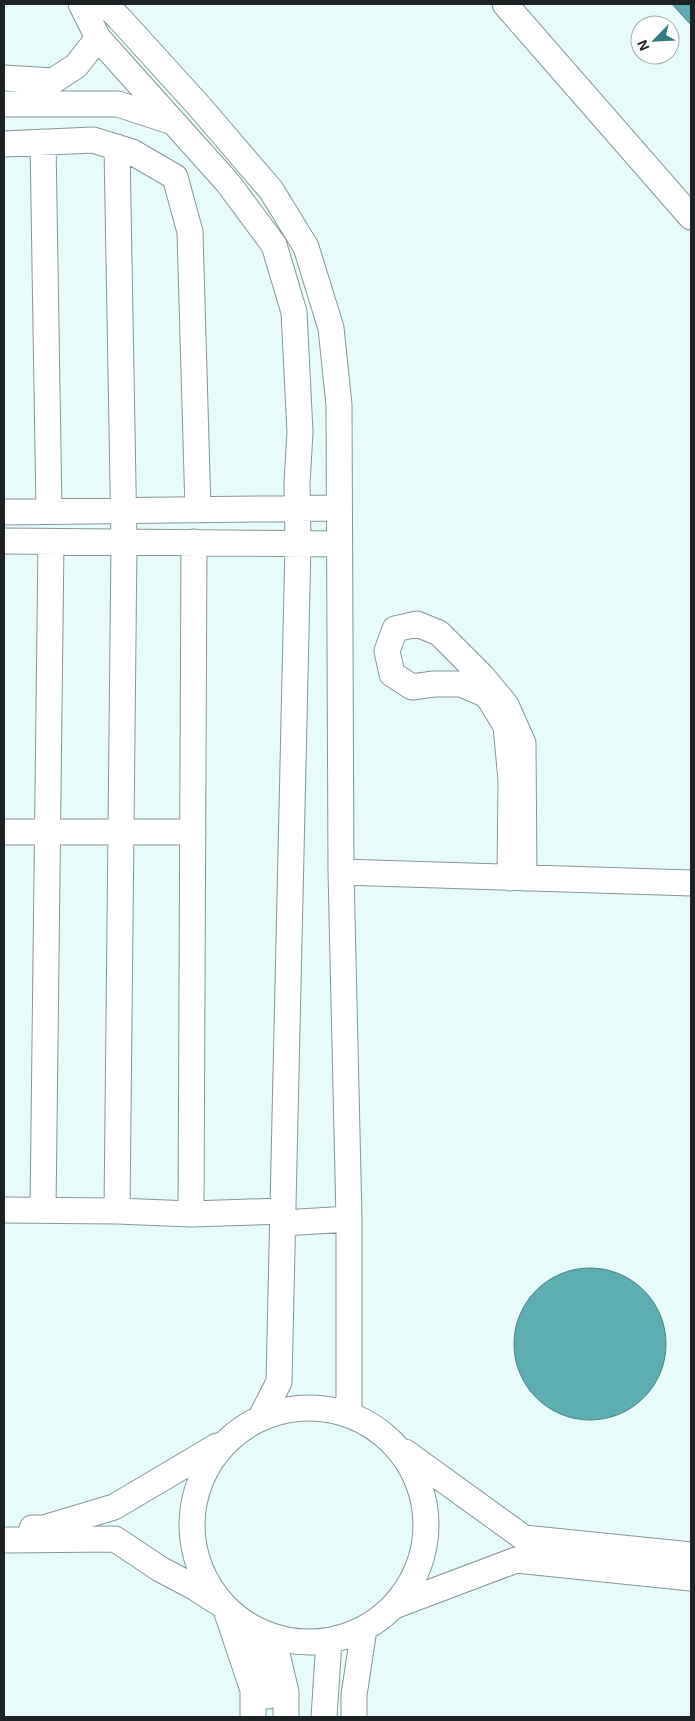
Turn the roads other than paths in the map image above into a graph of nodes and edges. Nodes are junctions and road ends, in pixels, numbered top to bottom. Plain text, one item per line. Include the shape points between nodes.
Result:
1 (81, 4) edge
2 (105, 4) edge
3 (505, 4) edge
4 (98, 38) junction
5 (4, 78) edge
6 (4, 104) edge
7 (174, 122) junction
8 (44, 142) junction
9 (4, 144) edge
10 (117, 147) junction
11 (691, 218) edge
12 (297, 508) junction
13 (339, 508) junction
14 (198, 510) junction
15 (123, 511) junction
16 (4, 512) edge
17 (49, 512) junction
18 (4, 541) edge
19 (51, 542) junction
20 (124, 542) junction
21 (194, 542) junction
22 (298, 544) junction
23 (339, 544) junction
24 (121, 831) junction
25 (4, 832) edge
26 (48, 832) junction
27 (193, 832) junction
28 (341, 872) junction
29 (517, 878) junction
30 (691, 883) edge
31 (4, 1210) edge
32 (43, 1210) junction
33 (117, 1211) junction
34 (191, 1214) junction
35 (283, 1217) junction
36 (349, 1220) junction
37 (349, 1414) junction
38 (261, 1417) junction
39 (224, 1442) junction
40 (396, 1446) junction
41 (4, 1529) edge
42 (4, 1540) edge
43 (691, 1555) edge
44 (691, 1578) edge
45 (394, 1606) junction
46 (225, 1608) junction
47 (264, 1633) junction
48 (346, 1635) junction
49 (253, 1717) edge
50 (268, 1717) edge
51 (286, 1717) edge
52 (324, 1717) edge
53 (340, 1717) edge
54 (354, 1717) edge

1 - 4 street
2 - 13 street via 271,190 306,247 331,328 339,405
3 - 11 street
4 - 5 street via 76,66 53,81
4 - 7 street
6 - 7 street via 118,104
7 - 12 street via 228,183 274,245 294,312 300,432
8 - 9 street
8 - 10 street via 93,140
8 - 17 street
10 - 14 street via 175,177 190,232
10 - 15 street
12 - 13 street
12 - 14 street
12 - 22 street
13 - 23 street
14 - 15 street
15 - 17 street
15 - 20 street
16 - 17 street
18 - 19 street
19 - 20 street
19 - 26 street
20 - 21 street
20 - 24 street
21 - 22 street
21 - 27 street
22 - 23 street
22 - 35 street
23 - 28 street
24 - 26 street
24 - 27 street
24 - 33 street
25 - 26 street
26 - 32 street
27 - 34 street
28 - 29 street
28 - 36 street
29 - 29 street via 506,726 487,695 461,684 412,687 392,674 387,651 395,629 417,624 439,634 482,676 506,706 523,743
29 - 30 street
31 - 32 street
32 - 33 street
33 - 34 street
34 - 35 street
35 - 36 street
35 - 38 street via 279,1382
36 - 37 street
37 - 38 street via 320,1407 289,1408
37 - 40 street via 374,1427
38 - 39 street
39 - 41 street via 114,1507 44,1528
39 - 46 street via 203,1472 192,1506 192,1543 204,1578
40 - 43 street via 524,1538
40 - 45 street via 415,1475 425,1509 425,1544 414,1578
42 - 46 street via 115,1539
44 - 45 street via 516,1560
45 - 48 street
46 - 47 street
46 - 49 street via 253,1690
47 - 48 street via 291,1642
47 - 50 street
47 - 51 street via 286,1692
48 - 52 street
48 - 53 street
48 - 54 street

